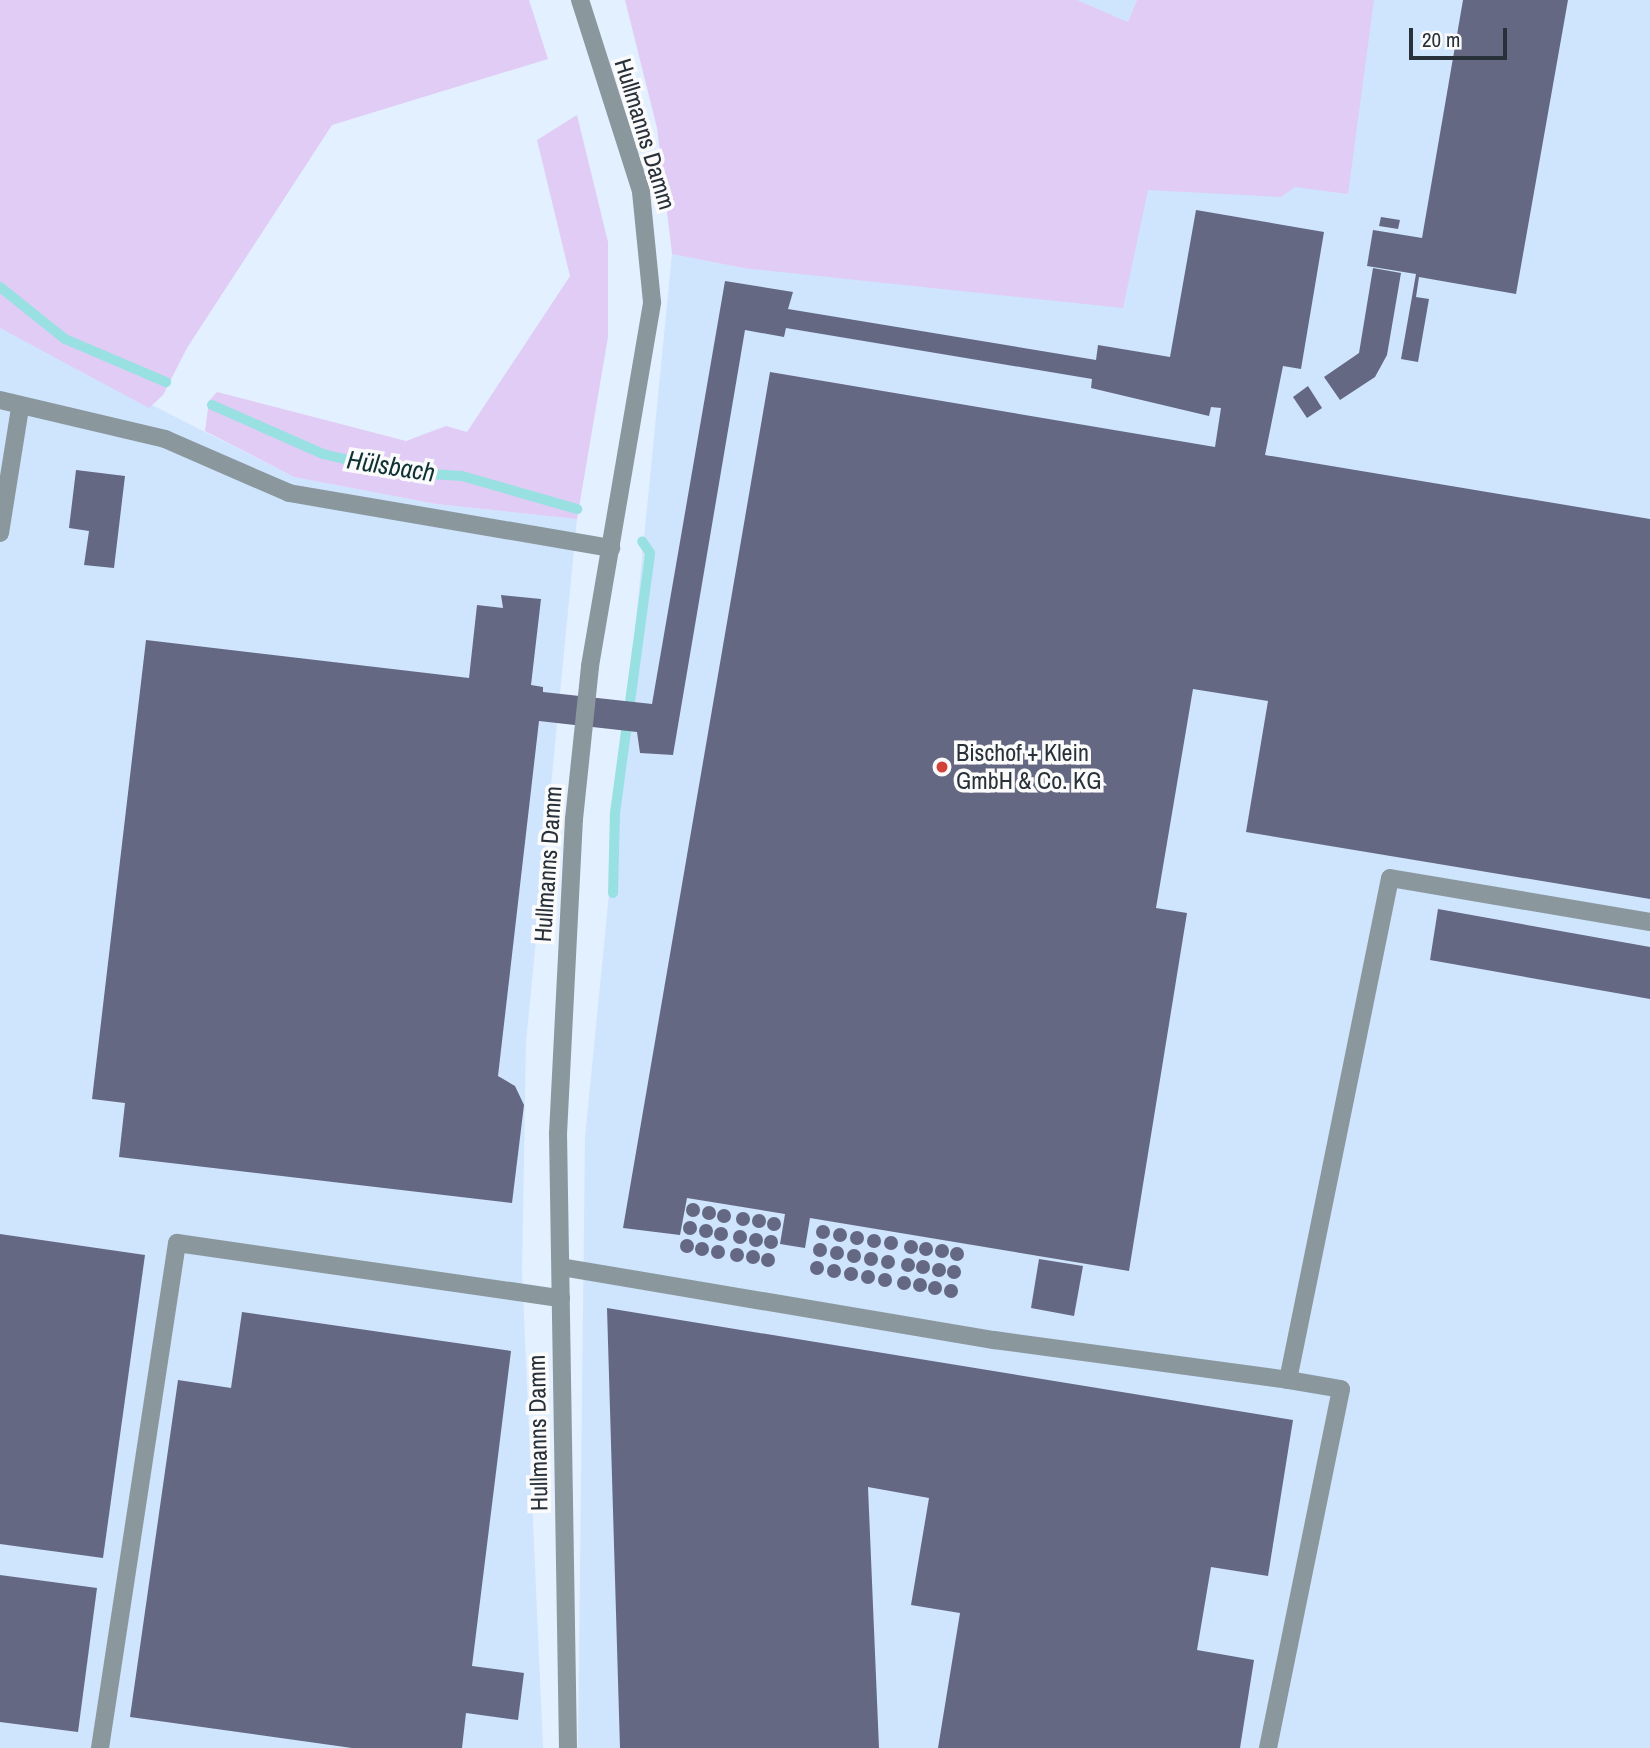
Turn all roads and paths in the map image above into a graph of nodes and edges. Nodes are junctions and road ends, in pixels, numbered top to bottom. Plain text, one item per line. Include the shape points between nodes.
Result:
1 (580, 0) edge
2 (0, 400) edge
3 (20, 408) junction
4 (0, 533) edge
5 (611, 548) junction
6 (1650, 922) edge
7 (561, 1267) junction
8 (561, 1298) junction
9 (1288, 1380) junction
10 (100, 1748) edge
11 (568, 1748) edge
12 (1268, 1748) edge

1 - 5 street, Hullmanns Damm via 630,150 649,234 650,315
2 - 3 street
3 - 4 street
3 - 5 street via 165,439 289,493
5 - 7 street, Hullmanns Damm via 574,819 558,1134
6 - 9 street via 1390,878
7 - 8 street, Hullmanns Damm
7 - 9 street via 994,1340
8 - 10 street via 177,1242
8 - 11 street, Hullmanns Damm
9 - 12 street via 1341,1389

